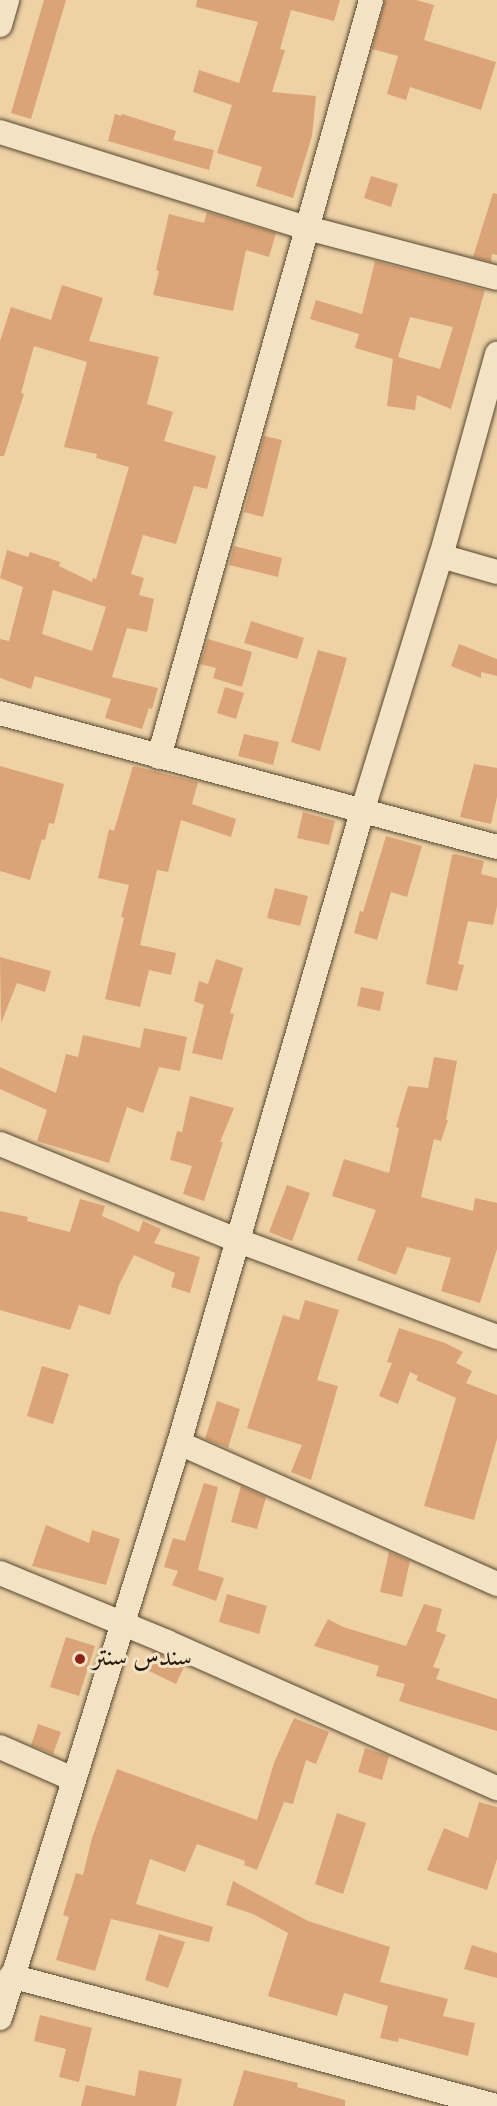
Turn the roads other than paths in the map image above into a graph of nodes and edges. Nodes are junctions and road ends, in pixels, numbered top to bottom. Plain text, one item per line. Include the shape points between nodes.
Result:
1 (7, 0) edge
2 (371, 0) edge
3 (0, 25) edge
4 (0, 132) edge
5 (307, 228) junction
6 (497, 278) edge
7 (497, 354) edge
8 (441, 556) junction
9 (497, 572) edge
10 (0, 713) edge
11 (159, 757) junction
12 (362, 812) junction
13 (497, 847) edge
14 (0, 1144) edge
15 (236, 1240) junction
16 (497, 1336) edge
17 (179, 1443) junction
18 (0, 1573) edge
19 (497, 1584) edge
20 (123, 1625) junction
21 (0, 1747) edge
22 (73, 1779) junction
23 (497, 1788) edge
24 (11, 1977) junction
25 (0, 2018) edge
26 (492, 2101) edge

1 - 3 street
2 - 5 street
4 - 5 street
5 - 6 street
5 - 11 street
7 - 8 street
8 - 9 street
8 - 12 street
10 - 11 street
11 - 12 street
12 - 13 street
12 - 15 street
14 - 15 street
15 - 16 street
15 - 17 street
17 - 19 street
17 - 20 street
18 - 20 street
20 - 22 street
20 - 23 street
21 - 22 street
22 - 24 street
24 - 25 street
24 - 26 street

